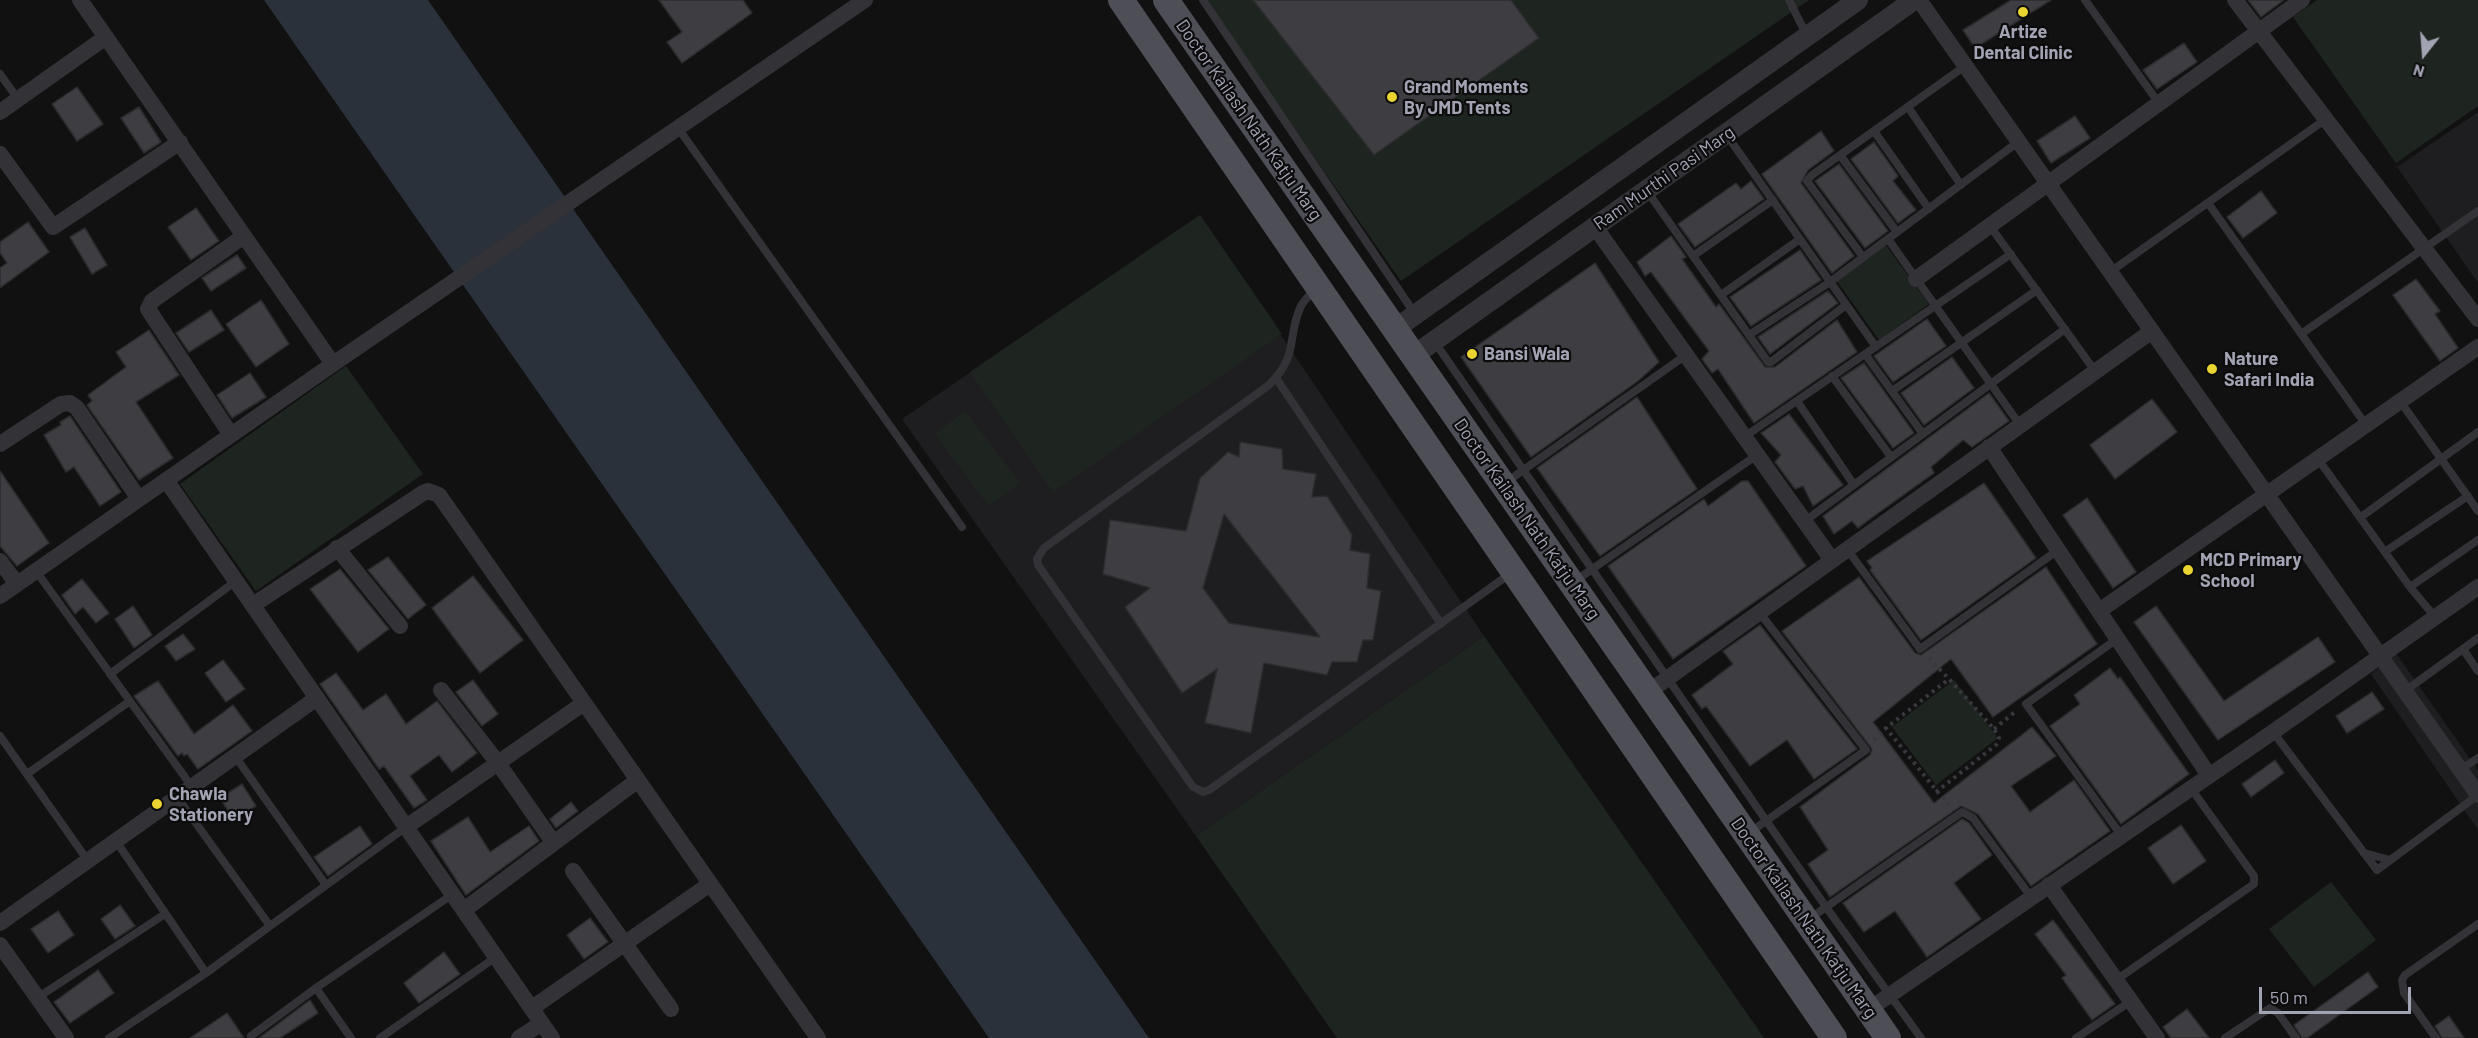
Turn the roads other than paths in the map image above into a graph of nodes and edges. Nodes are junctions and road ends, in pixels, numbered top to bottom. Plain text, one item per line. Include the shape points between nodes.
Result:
1 (80, 0) edge
2 (866, 0) edge
3 (1121, 0) edge
4 (1166, 0) edge
5 (1203, 0) edge
6 (1789, 0) edge
7 (1858, 0) edge
8 (1916, 0) edge
9 (2085, 0) edge
10 (2235, 0) edge
11 (2302, 0) edge
12 (2259, 31) junction
13 (1808, 36) junction
14 (106, 37) junction
15 (1206, 56) junction
16 (1965, 66) junction
17 (0, 74) edge
18 (1174, 79) junction
19 (18, 99) junction
20 (2158, 102) junction
21 (1908, 107) junction
22 (0, 112) edge
23 (2326, 119) junction
24 (678, 128) junction
25 (1874, 131) junction
26 (1726, 134) junction
27 (180, 142) junction
28 (2018, 142) junction
29 (0, 154) edge
30 (1840, 155) junction
31 (2048, 184) junction
32 (1961, 185) junction
33 (1647, 191) junction
34 (1773, 201) junction
35 (2208, 203) junction
36 (1929, 209) junction
37 (2478, 211) edge
38 (1990, 226) junction
39 (1595, 227) junction
40 (1897, 232) junction
41 (244, 236) junction
42 (1800, 239) junction
43 (1888, 239) junction
44 (2423, 248) junction
45 (2011, 254) junction
46 (1693, 256) junction
47 (1863, 257) junction
48 (2110, 272) junction
49 (1916, 279) junction
50 (1830, 282) junction
51 (1318, 286) junction
52 (2037, 290) junction
53 (1721, 295) junction
54 (1846, 305) junction
55 (1935, 305) junction
56 (1416, 314) junction
57 (2478, 319) edge
58 (1395, 329) junction
59 (2065, 329) junction
60 (2152, 331) junction
61 (2301, 334) junction
62 (1749, 335) junction
63 (1434, 341) junction
64 (1962, 343) junction
65 (1876, 346) junction
66 (2478, 346) edge
67 (1865, 354) junction
68 (1686, 355) junction
69 (1413, 356) junction
70 (333, 364) junction
71 (2096, 371) junction
72 (1832, 376) junction
73 (1276, 378) junction
74 (1991, 384) junction
75 (1892, 391) junction
76 (1797, 401) junction
77 (2400, 401) junction
78 (2020, 425) junction
79 (2366, 425) junction
80 (2478, 432) edge
81 (1923, 434) junction
82 (231, 435) junction
83 (1744, 437) junction
84 (0, 444) edge
85 (1989, 447) junction
86 (1757, 455) junction
87 (1892, 457) junction
88 (2441, 458) junction
89 (2318, 459) junction
90 (1513, 478) junction
91 (166, 480) junction
92 (1854, 485) junction
93 (2267, 495) junction
94 (2468, 496) junction
95 (138, 500) junction
96 (2478, 511) edge
97 (2361, 517) junction
98 (1804, 521) junction
99 (962, 527) dead end
100 (2478, 540) edge
101 (337, 548) junction
102 (1847, 549) junction
103 (2058, 550) junction
104 (2386, 551) junction
105 (1832, 560) junction
106 (0, 561) edge
107 (36, 571) junction
108 (1514, 571) junction
109 (1582, 577) junction
110 (236, 581) junction
111 (17, 584) junction
112 (2410, 587) junction
113 (2478, 587) edge
114 (0, 596) edge
115 (253, 605) junction
116 (2099, 611) junction
117 (1759, 612) junction
118 (2435, 617) junction
119 (1441, 624) junction
120 (400, 626) dead end
121 (2478, 638) edge
122 (2117, 639) junction
123 (2463, 649) junction
124 (2380, 655) junction
125 (2478, 671) edge
126 (110, 674) junction
127 (1668, 678) junction
128 (441, 690) dead end
129 (2405, 691) junction
130 (1647, 693) junction
131 (317, 698) junction
132 (130, 701) junction
133 (584, 703) junction
134 (2273, 732) junction
135 (0, 736) edge
136 (4, 749) edge
137 (236, 756) junction
138 (2478, 758) edge
139 (498, 763) junction
140 (2460, 770) junction
141 (1703, 773) junction
142 (27, 774) junction
143 (2208, 774) junction
144 (638, 780) junction
145 (192, 787) junction
146 (2190, 787) junction
147 (2478, 795) edge
148 (1669, 796) junction
149 (177, 797) junction
150 (406, 827) junction
151 (1756, 828) junction
152 (2121, 835) junction
153 (116, 841) junction
154 (554, 843) junction
155 (2364, 853) junction
156 (2390, 860) junction
157 (88, 861) junction
158 (573, 871) dead end
159 (710, 884) junction
160 (326, 885) junction
161 (2049, 885) junction
162 (453, 894) junction
163 (2031, 897) junction
164 (464, 910) junction
165 (165, 914) junction
166 (1816, 914) junction
167 (2, 919) edge
168 (2478, 924) edge
169 (270, 926) junction
170 (624, 943) junction
171 (0, 945) edge
172 (496, 957) junction
173 (206, 973) junction
174 (2116, 980) junction
175 (316, 988) junction
176 (1890, 994) junction
177 (38, 998) junction
178 (2131, 1001) junction
179 (531, 1008) junction
180 (671, 1009) dead end
181 (1868, 1010) junction
182 (542, 1023) junction
183 (66, 1038) edge
184 (109, 1038) edge
185 (251, 1038) edge
186 (351, 1038) edge
187 (380, 1038) edge
188 (519, 1038) edge
189 (552, 1038) edge
190 (818, 1038) edge
191 (1834, 1038) edge
192 (1887, 1038) edge
193 (1921, 1038) edge
194 (2076, 1038) edge
195 (2157, 1038) edge
196 (2225, 1038) edge
197 (2296, 1038) edge
198 (2436, 1038) edge

1 - 14 street
2 - 24 street
3 - 18 main road, Doctor Kailash Nath Katju Marg
4 - 15 main road, Doctor Kailash Nath Katju Marg
5 - 56 lane
6 - 13 lane
7 - 13 street, Ram Murthi Pasi Marg
8 - 16 street
8 - 26 street, Ram Murthi Pasi Marg
9 - 20 lane
10 - 12 street
11 - 12 street
12 - 20 street
12 - 23 street
13 - 56 street, Ram Murthi Pasi Marg
14 - 19 street
14 - 27 street
15 - 18 main road
15 - 58 main road, Doctor Kailash Nath Katju Marg
16 - 21 lane
16 - 28 street
17 - 19 lane
18 - 51 main road, Doctor Kailash Nath Katju Marg
19 - 22 street
20 - 31 street
21 - 25 lane
21 - 32 lane
23 - 35 lane
23 - 44 street
24 - 70 street
24 - 99 lane
25 - 30 lane
25 - 36 lane
26 - 33 street, Ram Murthi Pasi Marg
26 - 34 lane
27 - 29 street via 53,227
27 - 41 street
28 - 31 street
28 - 32 lane
30 - 40 lane
30 - 47 lane via 1807,181
31 - 38 street
31 - 48 street
32 - 36 lane
33 - 39 street, Ram Murthi Pasi Marg
33 - 46 lane
34 - 42 lane
34 - 46 lane
35 - 48 lane
35 - 61 lane
36 - 40 lane
37 - 44 lane
38 - 45 lane
38 - 49 street
39 - 63 street, Ram Murthi Pasi Marg
39 - 68 street
40 - 43 lane
41 - 70 street
41 - 82 street via 152,301 148,309
42 - 50 lane
42 - 53 lane
43 - 47 lane
43 - 49 lane
44 - 57 street
44 - 61 lane
45 - 52 lane
45 - 55 lane
46 - 53 lane
47 - 50 lane
48 - 60 street
49 - 55 lane
50 - 54 lane
50 - 62 lane
51 - 73 lane via 1302,304 1292,350
51 - 108 main road, Doctor Kailash Nath Katju Marg
52 - 59 lane
52 - 64 lane
53 - 62 lane
54 - 62 lane via 1771,362
54 - 65 lane
55 - 64 lane
55 - 65 lane
56 - 58 street, Ram Murthi Pasi Marg
58 - 69 main road, Doctor Kailash Nath Katju Marg
59 - 71 lane
59 - 74 lane
60 - 71 street
60 - 93 street
61 - 79 lane
63 - 69 street, Ram Murthi Pasi Marg
63 - 90 lane
64 - 74 lane
64 - 75 lane
65 - 67 lane
66 - 77 street
67 - 72 lane
67 - 75 lane
68 - 83 street
68 - 90 lane
69 - 90 main road, Doctor Kailash Nath Katju Marg
70 - 82 street
71 - 78 street
72 - 76 lane
72 - 87 lane
73 - 119 lane
73 - 119 lane via 1044,548 1037,559 1038,566 1193,787 1203,792
74 - 78 lane
74 - 81 lane
75 - 81 lane
76 - 83 lane
76 - 92 lane
77 - 79 street
77 - 88 lane
78 - 85 street
79 - 89 street
80 - 88 lane
81 - 87 lane
82 - 91 street
83 - 86 street
84 - 95 street via 61,404 70,403
85 - 102 street
85 - 103 street
86 - 98 street
86 - 109 lane
87 - 92 lane
88 - 94 lane
88 - 97 lane
89 - 93 street
89 - 97 lane
90 - 109 main road, Doctor Kailash Nath Katju Marg
91 - 95 street
91 - 110 street
92 - 98 lane
93 - 116 street
93 - 124 street
94 - 96 lane
94 - 104 lane
95 - 107 street
97 - 104 lane
98 - 105 street
100 - 112 lane
101 - 115 street
101 - 120 street
101 - 133 street via 423,493 439,495
102 - 103 lane via 1920,650
102 - 105 street
103 - 116 street
104 - 112 lane
105 - 117 street
106 - 111 street
107 - 111 street
107 - 126 lane
108 - 119 lane
108 - 148 main road, Doctor Kailash Nath Katju Marg
109 - 127 lane
109 - 130 main road, Doctor Kailash Nath Katju Marg
110 - 115 street
110 - 126 lane
111 - 114 street
112 - 118 lane
113 - 118 street
115 - 131 street
116 - 122 street
117 - 127 street
117 - 151 lane via 1866,750
118 - 124 street
121 - 123 lane
122 - 143 street
122 - 152 lane via 2026,704
123 - 125 lane
123 - 129 lane
124 - 129 street
124 - 134 street
126 - 132 lane
127 - 130 street
127 - 151 lane
128 - 139 street
129 - 140 street
130 - 141 main road, Doctor Kailash Nath Katju Marg
131 - 137 street
131 - 150 street
132 - 142 lane
132 - 145 lane
133 - 139 street
133 - 144 street
134 - 143 street
134 - 155 lane
135 - 136 lane
136 - 142 lane
137 - 145 street
137 - 160 lane
138 - 140 lane
139 - 150 street
139 - 154 street
140 - 147 street
141 - 148 main road
141 - 151 main road, Doctor Kailash Nath Katju Marg
142 - 157 lane
143 - 146 street
144 - 154 street
144 - 159 street
145 - 149 street
146 - 152 street
146 - 174 lane via 2254,876 2254,884
147 - 156 lane
148 - 191 main road, Doctor Kailash Nath Katju Marg
149 - 153 street
149 - 169 lane
150 - 160 lane
150 - 162 street
151 - 166 main road, Doctor Kailash Nath Katju Marg
152 - 161 street
153 - 157 street
153 - 165 lane
154 - 164 street
155 - 156 lane
155 - 156 lane via 2377,870
157 - 167 street
158 - 170 street
159 - 170 street
159 - 190 street
160 - 169 lane
161 - 163 street
161 - 174 street
162 - 164 street
162 - 175 lane
163 - 166 lane via 1970,814 1962,812
163 - 176 street
164 - 172 street
165 - 173 lane
165 - 177 lane
166 - 176 lane
166 - 181 main road, Doctor Kailash Nath Katju Marg
168 - 198 lane via 2402,980 2404,993
169 - 173 lane
170 - 179 street
170 - 180 street
171 - 177 street
172 - 179 street
172 - 187 lane
173 - 184 lane
174 - 178 street
175 - 185 lane
175 - 186 lane
176 - 181 street
176 - 193 lane
177 - 183 street
178 - 194 lane
178 - 195 street
179 - 182 street
181 - 192 main road, Doctor Kailash Nath Katju Marg
182 - 188 street
182 - 189 street
196 - 197 lane via 2270,1008

